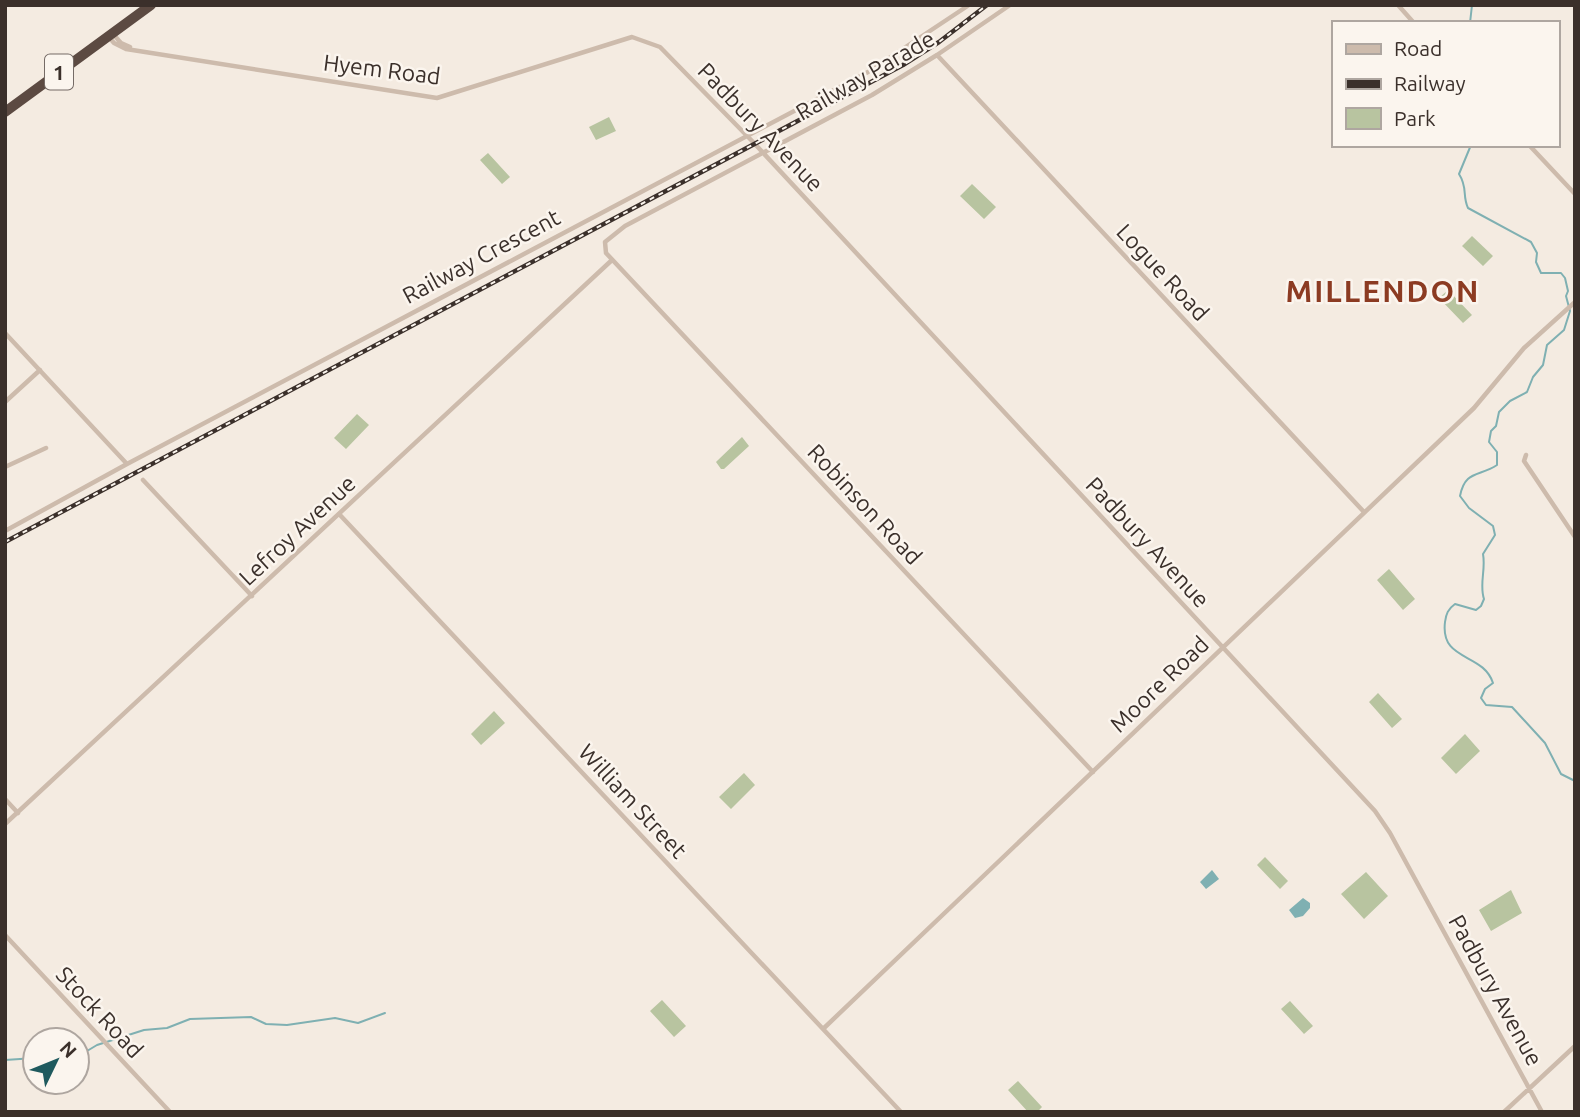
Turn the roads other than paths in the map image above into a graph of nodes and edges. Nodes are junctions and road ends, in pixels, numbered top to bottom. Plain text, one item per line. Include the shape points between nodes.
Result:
1 (144, 5) edge
2 (151, 5) edge
3 (969, 5) edge
4 (1010, 5) edge
5 (1398, 5) edge
6 (1412, 21) edge
7 (109, 33) junction
8 (660, 47) joint
9 (937, 55) junction
10 (5, 106) edge
11 (5, 112) edge
12 (747, 135) junction
13 (1531, 147) edge
14 (762, 152) junction
15 (1575, 194) edge
16 (612, 260) junction
17 (1574, 303) edge
18 (5, 333) edge
19 (40, 370) junction
20 (5, 402) edge
21 (46, 447) dead end
22 (127, 464) junction
23 (5, 467) edge
24 (1531, 468) dead end
25 (143, 480) dead end
26 (1364, 512) junction
27 (340, 514) junction
28 (5, 531) edge
29 (1575, 537) edge
30 (252, 596) junction
31 (1223, 648) junction
32 (1093, 772) junction
33 (5, 799) edge
34 (18, 813) junction
35 (5, 824) edge
36 (5, 935) edge
37 (823, 1029) junction
38 (1575, 1046) edge
39 (1529, 1088) junction
40 (170, 1112) edge
41 (901, 1112) edge
42 (1504, 1112) edge
43 (1542, 1112) edge

1 - 7 highway, 1
2 - 7 highway, 1
3 - 12 street, Railway Crescent via 868,72
4 - 9 street, Railway Parade
5 - 6 street
7 - 8 street, Hyem Road via 135,48 437,98 632,37
7 - 10 highway, 1
7 - 11 highway, 1
8 - 12 street, Padbury Avenue
9 - 14 street, Railway Parade
9 - 26 street, Logue Road
12 - 14 street, Padbury Avenue
12 - 22 street, Railway Crescent
13 - 15 street
14 - 16 street, Railway Parade via 611,235 605,242
14 - 31 street, Padbury Avenue
16 - 27 street, Lefroy Avenue
16 - 32 street, Robinson Road
17 - 26 street, Moore Road via 1524,348 1474,408
18 - 19 street
19 - 20 street
19 - 22 street
21 - 23 street
22 - 28 street, Railway Crescent
24 - 29 street
25 - 30 street
26 - 31 street, Moore Road
27 - 30 street, Lefroy Avenue
27 - 37 street, William Street
30 - 34 street, Lefroy Avenue
31 - 32 street, Moore Road
31 - 39 street, Padbury Avenue via 1375,811
32 - 37 street, Moore Road
33 - 34 street
34 - 35 street, Lefroy Avenue
36 - 40 street, Stock Road
37 - 41 street, William Street
38 - 39 street
39 - 42 street
39 - 43 street, Padbury Avenue

